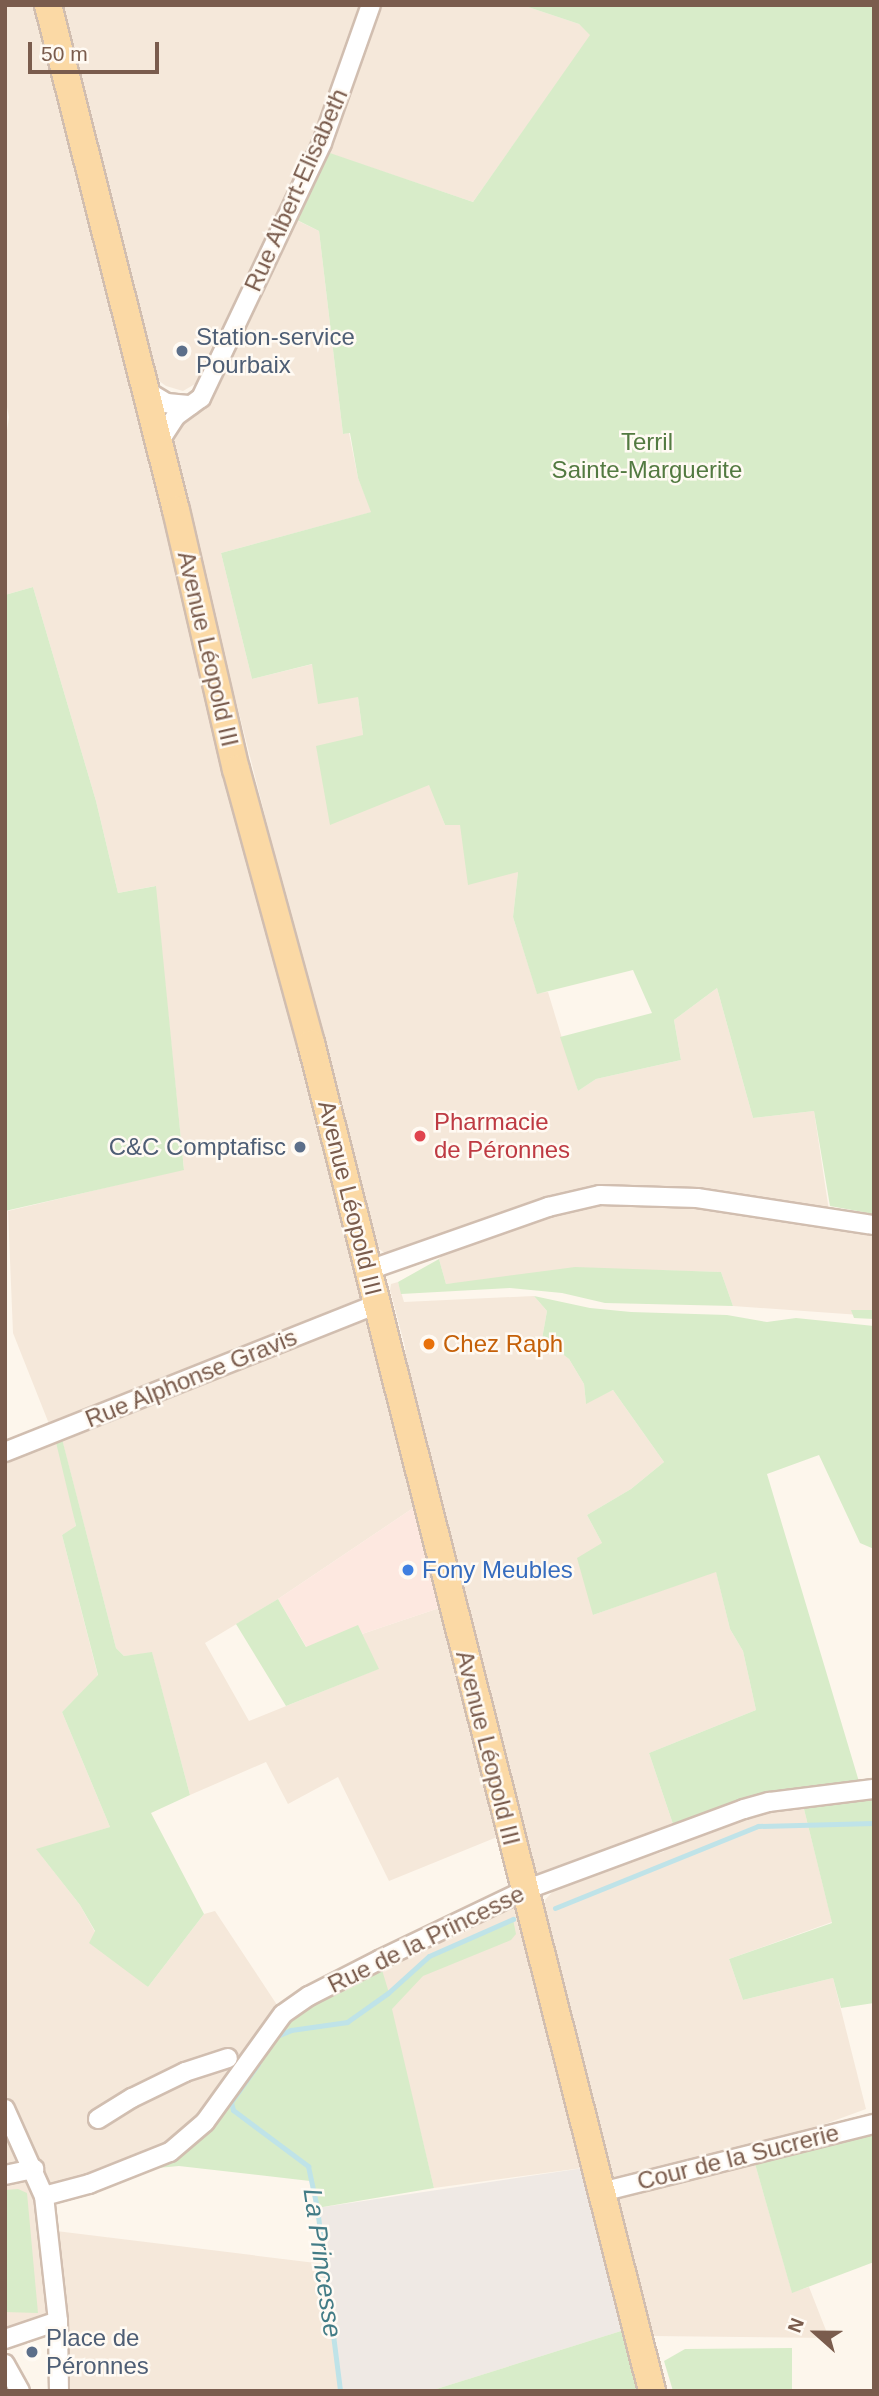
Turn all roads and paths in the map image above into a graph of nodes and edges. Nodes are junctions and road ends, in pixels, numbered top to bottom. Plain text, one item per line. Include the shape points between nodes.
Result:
1 (48, 5) edge
2 (371, 5) edge
3 (145, 390) junction
4 (191, 405) junction
5 (159, 442) junction
6 (874, 1225) edge
7 (369, 1270) junction
8 (377, 1304) junction
9 (5, 1452) edge
10 (874, 1789) edge
11 (525, 1890) junction
12 (228, 2058) dead end
13 (5, 2109) edge
14 (98, 2119) dead end
15 (874, 2124) edge
16 (34, 2169) junction
17 (5, 2175) edge
18 (601, 2192) junction
19 (44, 2196) junction
20 (58, 2321) junction
21 (5, 2339) edge
22 (5, 2364) edge
23 (20, 2391) edge
24 (59, 2391) edge
25 (652, 2391) edge

1 - 3 main road, Avenue Léopold III
2 - 4 street, Rue Albert-Elisabeth via 322,143 201,398
3 - 4 street via 167,403
3 - 5 main road, Avenue Léopold III
4 - 5 street, Rue Albert-Elisabeth via 166,427
5 - 7 main road, Avenue Léopold III via 236,769
6 - 7 street via 697,1198 600,1195 560,1203
7 - 8 main road, Avenue Léopold III
8 - 9 street, Rue Alphonse Gravis
8 - 11 main road, Avenue Léopold III
10 - 11 street, Rue de la Princesse via 758,1804
11 - 18 main road, Avenue Léopold III
11 - 19 street, Rue de la Princesse via 292,2007 269,2029 205,2122 170,2152 89,2184
12 - 14 street via 185,2072
13 - 16 street
15 - 18 street, Cour de la Sucrerie
16 - 17 street
16 - 19 street
18 - 25 main road, Avenue Léopold III
19 - 20 street
20 - 21 street
20 - 24 street
22 - 23 street

